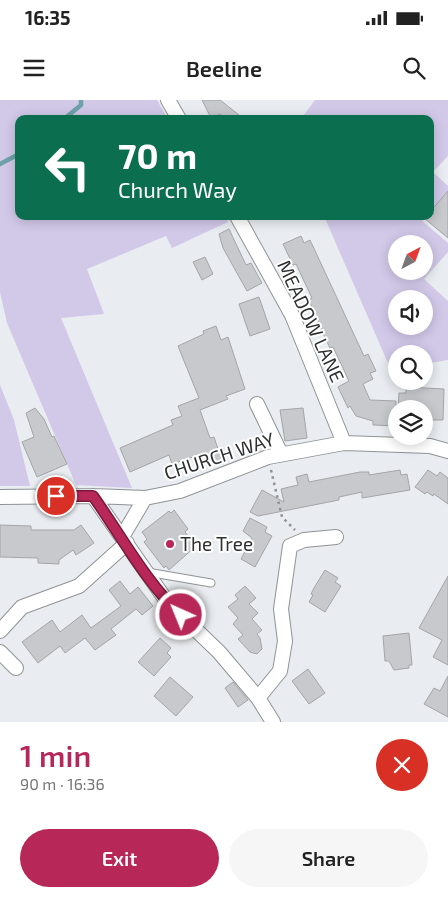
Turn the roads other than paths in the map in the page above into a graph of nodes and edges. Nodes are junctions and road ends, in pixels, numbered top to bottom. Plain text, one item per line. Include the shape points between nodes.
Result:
1 (168, 100) edge
2 (177, 115) edge
3 (239, 220) edge
4 (257, 404) dead end
5 (344, 443) junction
6 (448, 451) edge
7 (275, 456) junction
8 (93, 496) junction
9 (0, 497) edge
10 (145, 498) junction
11 (336, 537) dead end
12 (124, 540) junction
13 (144, 571) junction
14 (211, 583) dead end
15 (0, 631) edge
16 (0, 652) edge
17 (16, 668) dead end
18 (258, 698) junction
19 (273, 722) edge

1 - 2 street
3 - 5 street, MEADOW LANE via 292,315
4 - 7 street
5 - 6 street, CHURCH WAY via 430,446
5 - 7 street, CHURCH WAY
7 - 10 street, CHURCH WAY via 180,491
8 - 9 street, CHURCH WAY
8 - 10 street, CHURCH WAY
8 - 12 street
10 - 12 street
11 - 18 street via 304,540 290,546 281,609 285,641 280,671
12 - 13 street
12 - 15 street via 79,586 22,607
13 - 14 lane
13 - 18 street via 168,603 219,652
16 - 17 street
18 - 19 street

